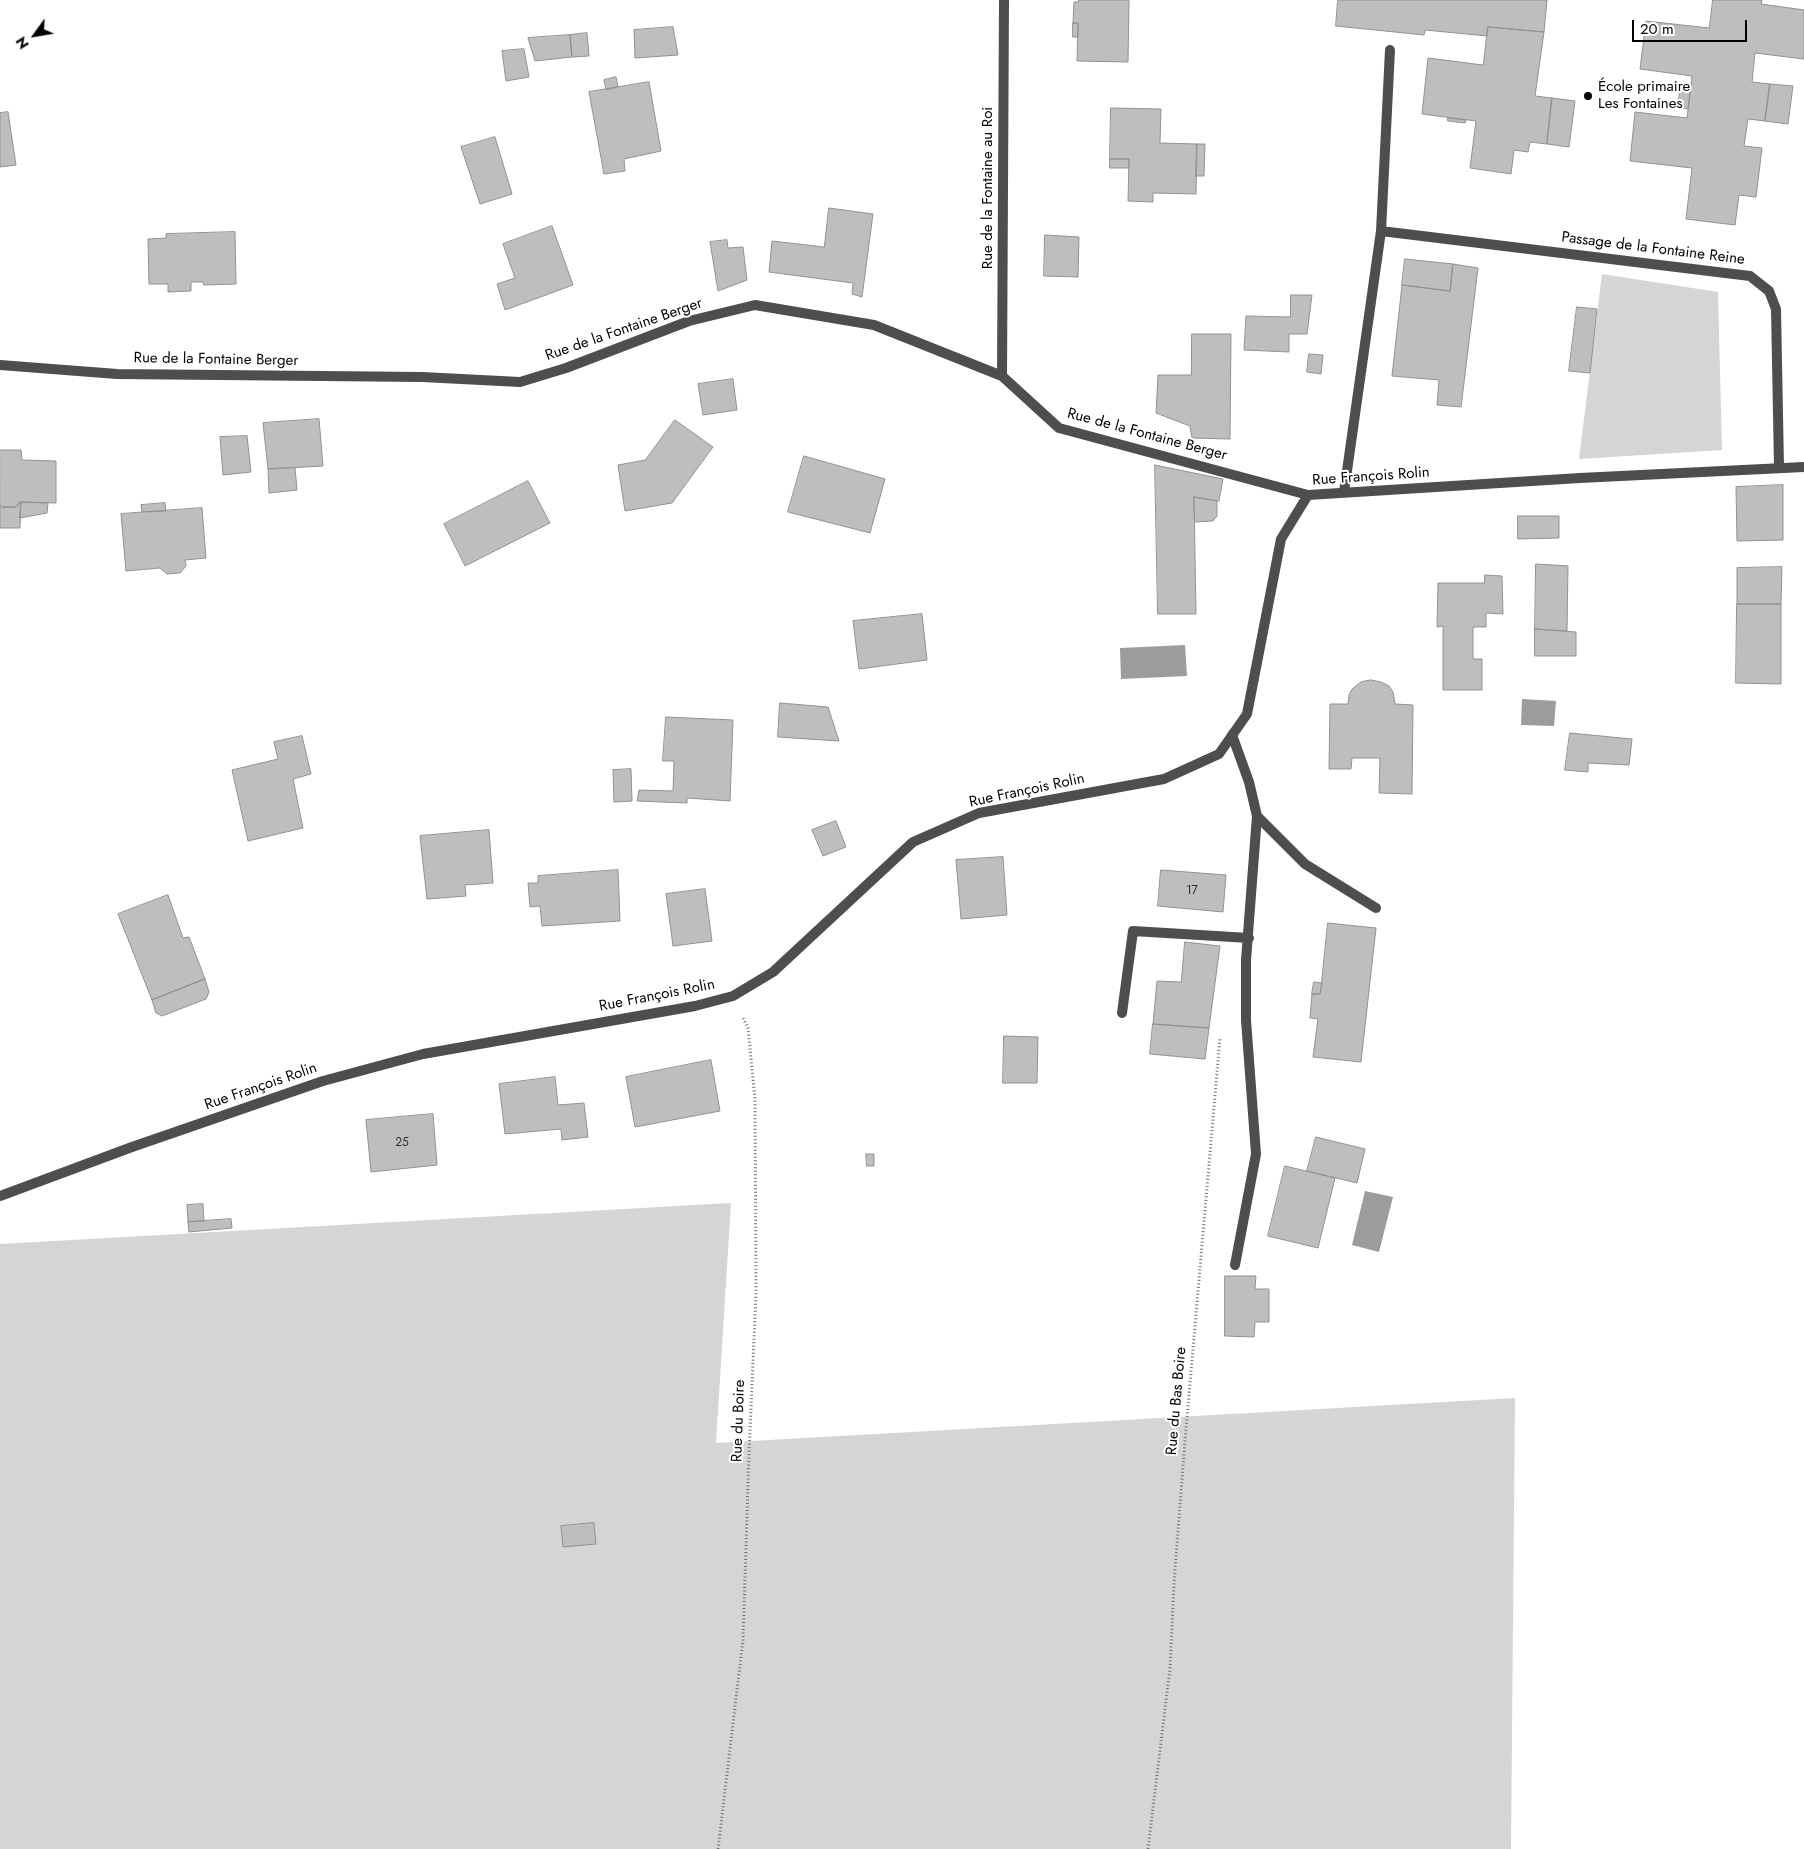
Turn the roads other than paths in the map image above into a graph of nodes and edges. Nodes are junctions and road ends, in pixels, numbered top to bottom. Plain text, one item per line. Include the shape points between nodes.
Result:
1 (1004, 0) edge
2 (1390, 50) dead end
3 (1381, 231) junction
4 (0, 365) edge
5 (1002, 376) junction
6 (1779, 467) junction
7 (1804, 467) edge
8 (1344, 492) junction
9 (1308, 495) junction
10 (1232, 735) junction
11 (1257, 816) junction
12 (1376, 908) dead end
13 (1249, 938) junction
14 (1122, 1014) dead end
15 (0, 1196) edge
16 (1235, 1265) dead end

1 - 5 street, Rue de la Fontaine au Roi
2 - 3 street
3 - 6 street, Passage de la Fontaine Reine via 1750,276 1769,292 1776,309
3 - 8 street
4 - 5 street, Rue de la Fontaine Berger via 117,374 422,377 520,382 689,321 755,304 874,324
5 - 9 street, Rue de la Fontaine Berger via 1059,428
6 - 7 street, Rue François Rolin
6 - 8 street, Rue François Rolin
8 - 9 street, Rue François Rolin
9 - 10 street, Rue François Rolin via 1281,539 1247,714
10 - 11 street
10 - 15 street, Rue François Rolin via 1219,754 1164,779 979,813 913,842 773,972 733,996 695,1006 423,1054 332,1079
11 - 12 street via 1305,864
11 - 13 street
13 - 14 street via 1133,931
13 - 16 street via 1246,1020 1256,1154

